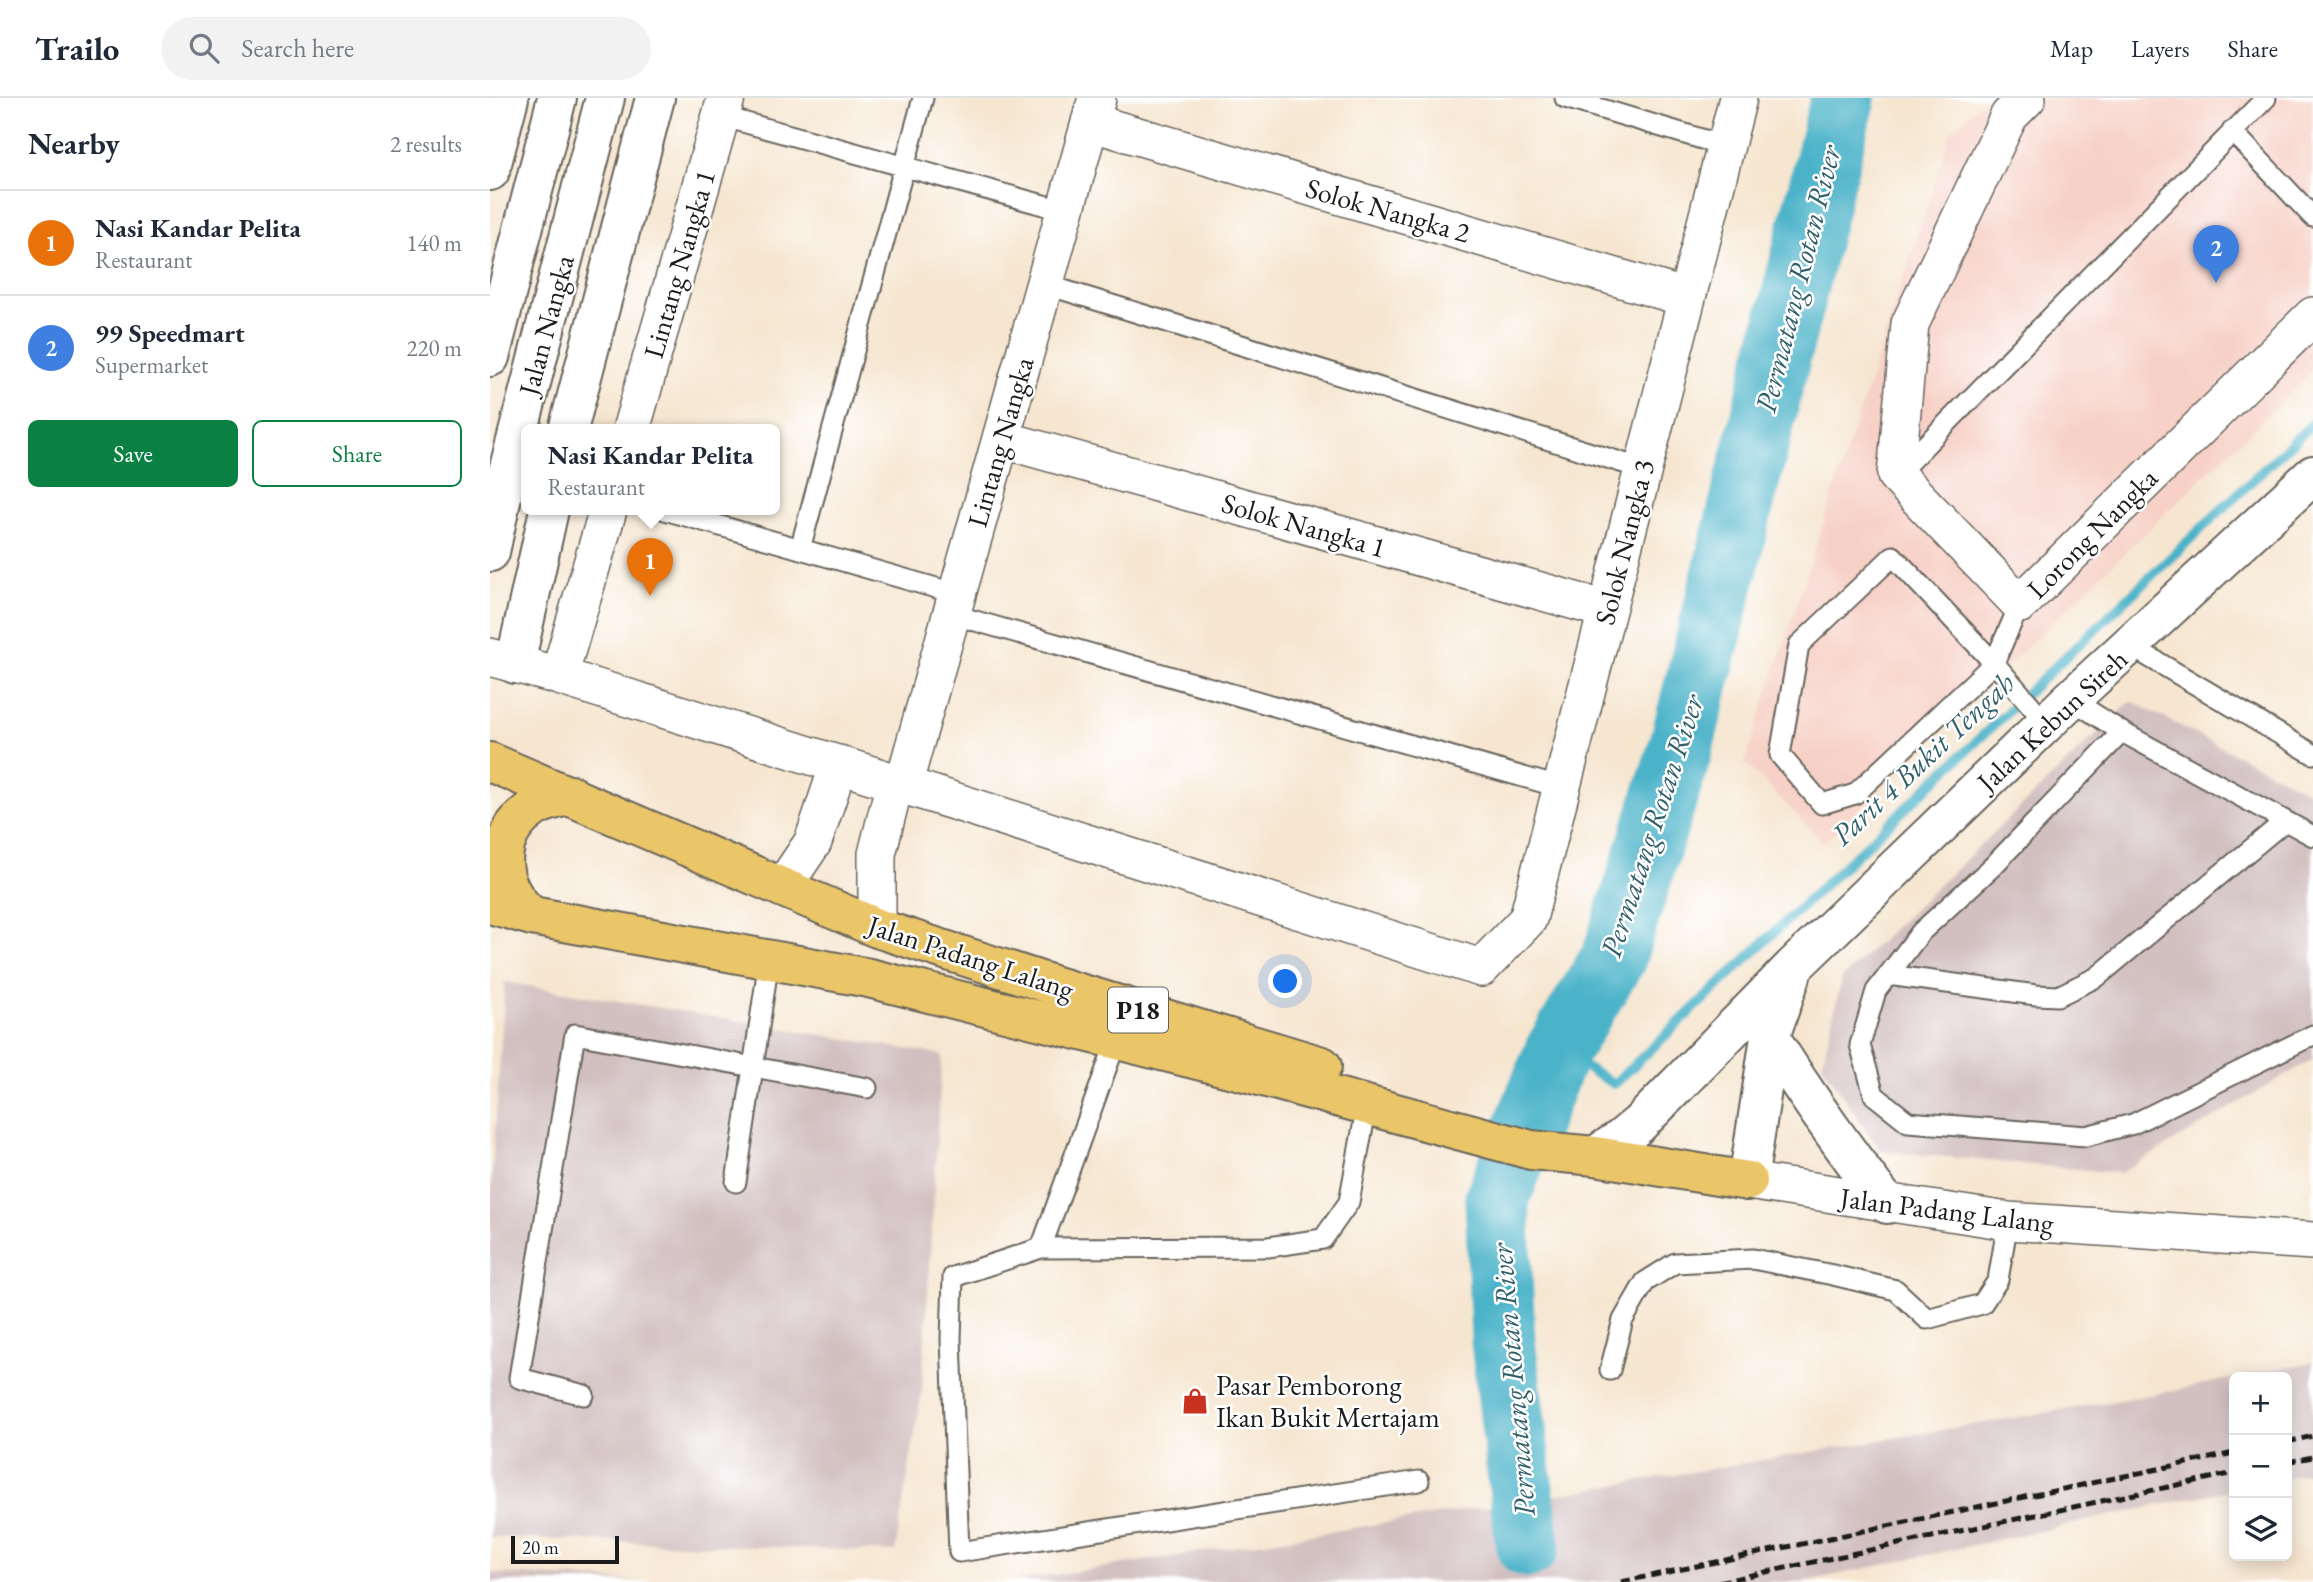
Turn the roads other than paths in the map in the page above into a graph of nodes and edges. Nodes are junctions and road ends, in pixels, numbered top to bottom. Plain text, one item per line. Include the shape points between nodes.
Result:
1 (509, 98) edge
2 (557, 98) edge
3 (605, 98) edge
4 (655, 98) edge
5 (923, 98) edge
6 (1565, 98) edge
7 (1738, 98) edge
8 (2266, 98) edge
9 (2017, 104) edge
10 (724, 107) edge
11 (1093, 110) edge
12 (2232, 131) junction
13 (1725, 146) junction
14 (904, 166) junction
15 (490, 172) edge
16 (1065, 211) junction
17 (2313, 217) edge
18 (1044, 284) junction
19 (1686, 298) junction
20 (2313, 316) edge
21 (490, 357) edge
22 (570, 424) edge
23 (633, 424) edge
24 (1001, 439) junction
25 (1643, 469) junction
26 (1896, 475) junction
27 (2309, 487) edge
28 (548, 515) edge
29 (607, 515) edge
30 (682, 515) edge
31 (800, 549) junction
32 (490, 552) edge
33 (540, 553) junction
34 (490, 577) edge
35 (954, 604) junction
36 (2020, 604) junction
37 (1607, 610) junction
38 (2132, 645) junction
39 (503, 660) edge
40 (1994, 663) junction
41 (559, 676) junction
42 (2050, 710) junction
43 (2122, 732) junction
44 (2313, 754) edge
45 (490, 762) edge
46 (839, 764) junction
47 (899, 784) junction
48 (1562, 788) junction
49 (570, 795) junction
50 (2285, 821) junction
51 (2313, 836) edge
52 (782, 888) junction
53 (490, 904) edge
54 (531, 916) junction
55 (877, 928) junction
56 (769, 960) junction
57 (1793, 967) junction
58 (1888, 975) junction
59 (2313, 1035) edge
60 (1770, 1037) junction
61 (1117, 1040) junction
62 (752, 1067) junction
63 (867, 1088) dead end
64 (1367, 1105) junction
65 (1495, 1130) junction
66 (1589, 1156) junction
67 (1748, 1181) junction
68 (736, 1182) dead end
69 (1887, 1204) junction
70 (2008, 1221) junction
71 (2313, 1241) edge
72 (1041, 1248) junction
73 (1610, 1370) dead end
74 (584, 1395) dead end
75 (1419, 1481) dead end

1 - 15 street
2 - 21 street, Jalan Nangka
3 - 32 street, Jalan Nangka
4 - 22 street
5 - 14 lane
6 - 13 lane
7 - 13 street, Solok Nangka 3
8 - 12 lane
9 - 26 street via 1910,324
10 - 14 lane
10 - 23 street, Lintang Nangka 1
11 - 16 street, Lintang Nangka
11 - 19 street, Solok Nangka 2
12 - 17 lane
12 - 26 lane
13 - 19 street, Solok Nangka 3
14 - 16 lane
14 - 31 lane
16 - 18 street, Lintang Nangka
18 - 24 street, Lintang Nangka
18 - 25 lane
19 - 25 street, Solok Nangka 3
20 - 36 street, Lorong Nangka
24 - 35 street, Lintang Nangka
24 - 37 street, Solok Nangka 1
25 - 37 street, Solok Nangka 3
26 - 36 street, Lorong Nangka
27 - 38 street, Jalan Kebun Sireh
28 - 33 street
29 - 41 street
30 - 31 lane
31 - 35 lane
33 - 34 street via 502,577
33 - 39 street
35 - 47 street, Lintang Nangka
35 - 48 lane
36 - 40 lane
37 - 48 street, Solok Nangka 3
38 - 42 street, Jalan Kebun Sireh
38 - 44 lane
39 - 41 street
40 - 40 lane via 1855,794 1822,804 1780,755 1799,645 1893,556
40 - 42 lane via 2014,686
41 - 46 street
42 - 43 lane
42 - 57 street, Jalan Kebun Sireh
43 - 50 lane
43 - 58 lane via 1992,867 1921,932
45 - 49 main road, Jalan Padang Lalang / P18
46 - 47 street
46 - 52 street via 813,842
47 - 48 street, Solok Nangka 3 via 1481,968 1528,919
47 - 55 street, Lintang Nangka via 877,854
49 - 52 main road, Jalan Padang Lalang / P18
49 - 54 main road via 537,805 520,818 504,848 503,870 510,892
50 - 51 lane
50 - 58 lane via 2097,977 2059,996
52 - 55 main road, Jalan Padang Lalang / P18
53 - 54 main road, Jalan Padang Lalang / P18
54 - 56 main road, Jalan Padang Lalang / P18
55 - 65 main road, Jalan Padang Lalang / P18
56 - 61 main road, Jalan Padang Lalang / P18 via 869,978
56 - 62 lane
57 - 60 street, Jalan Kebun Sireh
57 - 66 street, Jalan Kebun Sireh via 1639,1124
58 - 59 lane via 1876,991 1860,1045 1874,1095 1908,1122 2086,1136 2133,1124
60 - 67 street, Jalan Kebun Sireh
60 - 69 street via 1802,1090
61 - 64 main road, Jalan Padang Lalang / P18
61 - 72 lane
62 - 63 lane
62 - 68 lane
62 - 74 lane via 575,1034 519,1378
64 - 65 main road, Jalan Padang Lalang / P18
64 - 72 lane via 1349,1202 1323,1238 1268,1247
65 - 66 main road, Jalan Padang Lalang / P18
66 - 67 main road, Jalan Padang Lalang / P18
67 - 69 street, Jalan Padang Lalang
69 - 70 street, Jalan Padang Lalang
70 - 71 street, Jalan Padang Lalang
70 - 73 lane via 1998,1280 1982,1304 1927,1319 1896,1290 1833,1275 1753,1259 1675,1263 1645,1282 1623,1320
72 - 75 lane via 953,1277 959,1552

